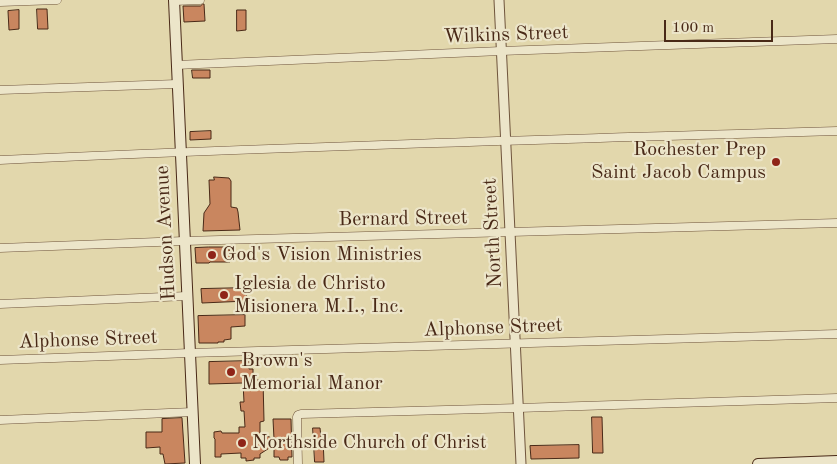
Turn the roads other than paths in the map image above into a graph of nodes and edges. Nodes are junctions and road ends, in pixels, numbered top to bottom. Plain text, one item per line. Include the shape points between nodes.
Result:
1 (58, 0) edge
2 (174, 0) edge
3 (200, 0) edge
4 (499, 0) edge
5 (0, 2) edge
6 (837, 39) edge
7 (501, 51) junction
8 (176, 65) junction
9 (177, 84) junction
10 (0, 90) edge
11 (837, 131) edge
12 (505, 140) junction
13 (180, 152) junction
14 (0, 160) edge
15 (837, 223) edge
16 (510, 232) junction
17 (184, 241) junction
18 (0, 248) edge
19 (186, 296) junction
20 (0, 304) edge
21 (837, 334) edge
22 (516, 344) junction
23 (190, 353) junction
24 (0, 360) edge
25 (837, 398) edge
26 (518, 408) junction
27 (193, 412) junction
28 (0, 420) edge
29 (837, 461) edge
30 (195, 464) edge
31 (298, 464) edge
32 (521, 464) edge
33 (758, 464) edge

1 - 5 street
2 - 3 street
2 - 8 main road, Hudson Avenue
4 - 7 street, North Street
6 - 7 street, Wilkins Street
7 - 8 street, Wilkins Street
7 - 12 street, North Street
8 - 9 main road, Hudson Avenue
9 - 10 street
9 - 13 main road, Hudson Avenue
11 - 12 street
12 - 13 street
12 - 16 street, North Street
13 - 14 street
13 - 17 main road, Hudson Avenue
15 - 16 street, Bernard Street
16 - 17 street, Bernard Street
16 - 22 street, North Street
17 - 18 street, Bernard Street
17 - 19 main road, Hudson Avenue
19 - 20 street
19 - 23 main road, Hudson Avenue
21 - 22 street, Alphonse Street
22 - 23 street, Alphonse Street
22 - 26 street, North Street
23 - 24 street, Alphonse Street
23 - 27 main road, Hudson Avenue
25 - 26 street
26 - 31 street via 298,414
26 - 32 street, North Street
27 - 28 street
27 - 30 main road, Hudson Avenue
29 - 33 main road

